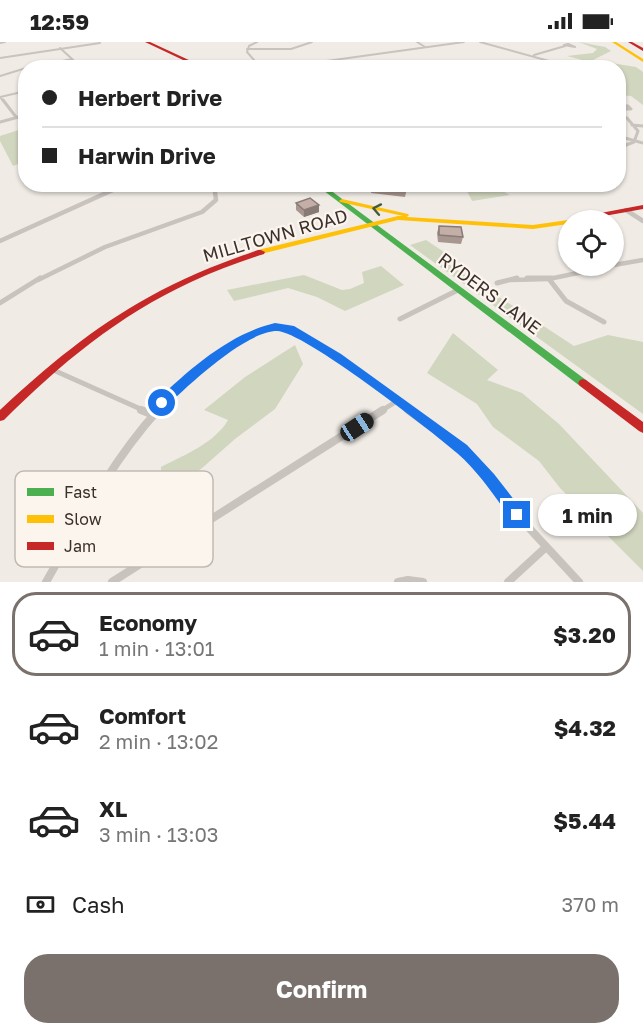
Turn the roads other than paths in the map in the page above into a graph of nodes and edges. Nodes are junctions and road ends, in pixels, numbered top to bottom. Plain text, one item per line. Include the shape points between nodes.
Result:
1 (0, 42) edge
2 (5, 42) edge
3 (147, 42) edge
4 (257, 42) edge
5 (312, 42) edge
6 (417, 42) edge
7 (464, 42) edge
8 (480, 42) edge
9 (614, 42) edge
10 (622, 42) edge
11 (630, 42) edge
12 (637, 42) edge
13 (100, 43) edge
14 (643, 45) edge
15 (565, 46) dead end
16 (425, 47) junction
17 (60, 48) junction
18 (247, 49) junction
19 (643, 50) edge
20 (643, 55) edge
21 (532, 56) junction
22 (0, 58) edge
23 (72, 59) joint
24 (67, 60) edge
25 (186, 60) edge
26 (254, 60) edge
27 (333, 60) edge
28 (542, 60) edge
29 (643, 61) edge
30 (18, 70) edge
31 (0, 75) edge
32 (18, 93) edge
33 (0, 97) edge
34 (16, 117) joint
35 (626, 117) edge
36 (0, 122) edge
37 (632, 124) junction
38 (643, 126) edge
39 (638, 130) junction
40 (643, 131) edge
41 (626, 140) edge
42 (634, 142) junction
43 (626, 145) edge
44 (643, 145) edge
45 (108, 192) edge
46 (215, 192) edge
47 (327, 192) edge
48 (335, 199) junction
49 (643, 207) edge
50 (627, 210) junction
51 (624, 211) edge
52 (418, 218) junction
53 (643, 221) edge
54 (558, 223) edge
55 (369, 225) junction
56 (0, 241) edge
57 (643, 260) edge
58 (624, 263) edge
59 (562, 276) edge
60 (549, 279) junction
61 (497, 283) dead end
62 (458, 290) junction
63 (0, 303) edge
64 (400, 319) dead end
65 (604, 322) dead end
66 (50, 369) junction
67 (397, 401) junction
68 (2, 413) edge
69 (151, 414) junction
70 (643, 428) edge
71 (110, 471) edge
72 (213, 518) edge
73 (545, 548) junction
74 (55, 567) edge
75 (136, 567) edge
76 (46, 582) edge
77 (112, 582) edge
78 (398, 582) edge
79 (423, 582) edge
80 (508, 582) edge
81 (579, 582) edge

1 - 2 street
3 - 25 main road
4 - 18 street
5 - 18 street via 291,49
6 - 16 street
7 - 16 street
8 - 21 street
9 - 29 main road
10 - 20 main road
11 - 19 main road
12 - 14 main road
13 - 17 street
15 - 21 street
16 - 27 street
17 - 22 street
17 - 23 street
18 - 26 street
21 - 28 street
23 - 24 street
30 - 31 street
32 - 33 street
33 - 34 street
34 - 36 street
35 - 37 street
37 - 38 street
37 - 39 street
39 - 40 street
39 - 42 street
41 - 42 street
42 - 43 street
42 - 44 street
45 - 56 street
46 - 63 street via 216,200 206,210 106,246
47 - 48 main road, RYDERS LANE
52 -> 48 main road
48 - 55 main road, RYDERS LANE
49 - 50 main road
50 - 51 main road
50 - 53 street
52 - 54 main road, MILLTOWN ROAD via 533,227
52 - 55 main road, MILLTOWN ROAD
55 - 62 main road, RYDERS LANE
55 - 66 main road, MILLTOWN ROAD via 245,257 181,282 109,323
57 - 58 street
59 - 60 street
60 - 61 street via 518,278
60 - 65 street via 558,295
62 - 64 street
62 - 70 main road, RYDERS LANE
66 - 68 main road, MILLTOWN ROAD
66 - 69 street
67 - 69 street via 315,342 290,329 275,327 242,339 212,359
67 - 72 street
67 - 73 street via 463,450
69 - 71 street
73 - 80 street
73 - 81 street
74 - 76 street
75 - 77 street
78 - 79 street

